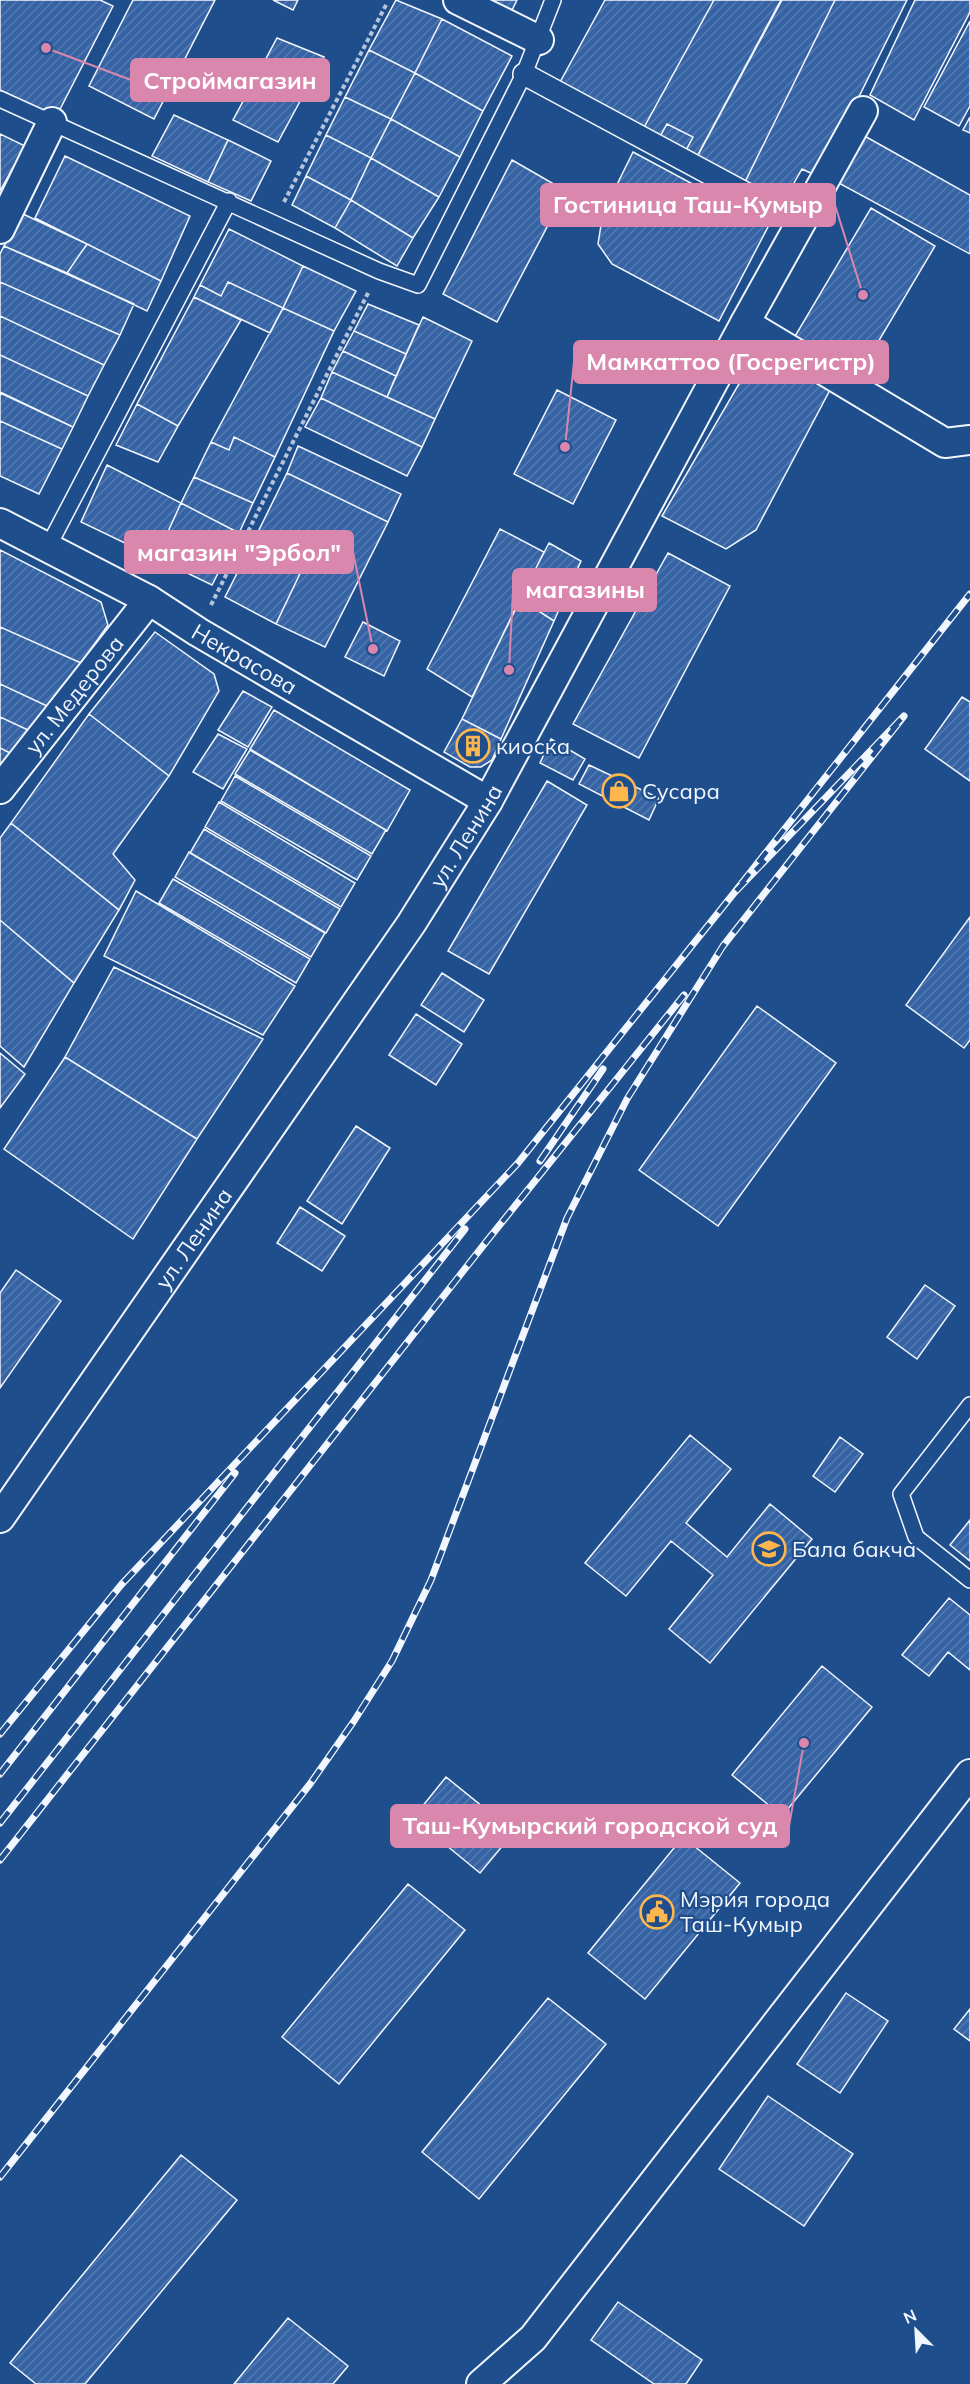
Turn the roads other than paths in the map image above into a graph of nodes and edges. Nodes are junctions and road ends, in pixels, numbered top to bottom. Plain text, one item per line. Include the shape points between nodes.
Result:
1 (458, 0) edge
2 (553, 0) edge
3 (539, 40) junction
4 (524, 74) junction
5 (0, 99) edge
6 (863, 111) dead end
7 (52, 122) junction
8 (229, 201) junction
9 (801, 223) junction
10 (0, 229) edge
11 (745, 323) junction
12 (970, 440) edge
13 (0, 523) edge
14 (48, 547) junction
15 (149, 600) junction
16 (0, 789) edge
17 (488, 801) junction
18 (970, 1404) edge
19 (0, 1518) edge
20 (970, 1580) edge
21 (970, 1774) edge
22 (481, 2384) edge

1 - 3 street
2 - 3 lane
3 - 4 lane
4 - 8 lane via 418,285 379,271
4 - 9 street
5 - 7 lane
6 - 9 street, ул. Ленина
7 - 8 lane
7 - 10 street
8 - 14 lane
9 - 11 street, ул. Ленина
11 - 12 street via 945,443
11 - 17 street, ул. Ленина
13 - 14 street, Некрасова
14 - 15 street, Некрасова
15 - 16 street, ул. Медерова
15 - 17 street, Некрасова
17 - 19 street, ул. Ленина via 411,924
18 - 20 lane via 901,1494 916,1537
21 - 22 street via 532,2338

